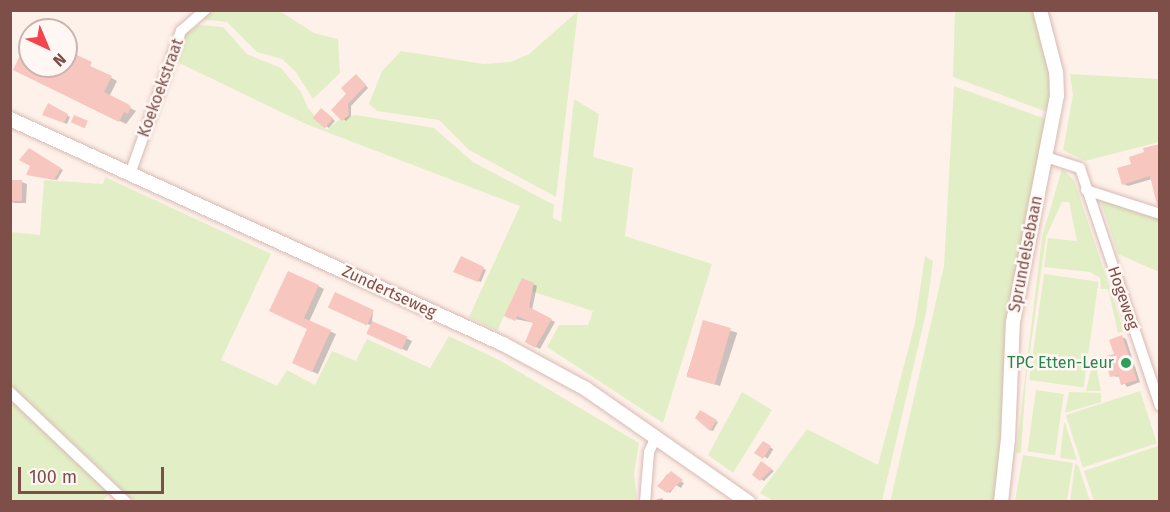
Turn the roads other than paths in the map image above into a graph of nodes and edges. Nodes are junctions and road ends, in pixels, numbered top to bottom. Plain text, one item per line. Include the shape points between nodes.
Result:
1 (205, 10) edge
2 (1040, 10) edge
3 (10, 119) edge
4 (1046, 157) junction
5 (130, 174) junction
6 (1086, 190) junction
7 (1160, 214) edge
8 (10, 392) edge
9 (1160, 406) edge
10 (656, 437) junction
11 (126, 501) edge
12 (645, 501) edge
13 (748, 501) edge
14 (1001, 501) edge

1 - 5 street, Koekoekstraat via 181,31
2 - 4 street, Sprundelsebaan via 1056,72 1057,96
3 - 5 street, Zundertseweg
4 - 6 street, Hogeweg via 1078,165
4 - 14 street, Sprundelsebaan via 1013,322
5 - 10 street, Zundertseweg via 503,344 586,389
6 - 7 street
6 - 9 street, Hogeweg
8 - 11 street
10 - 12 street via 649,452
10 - 13 street, Zundertseweg

